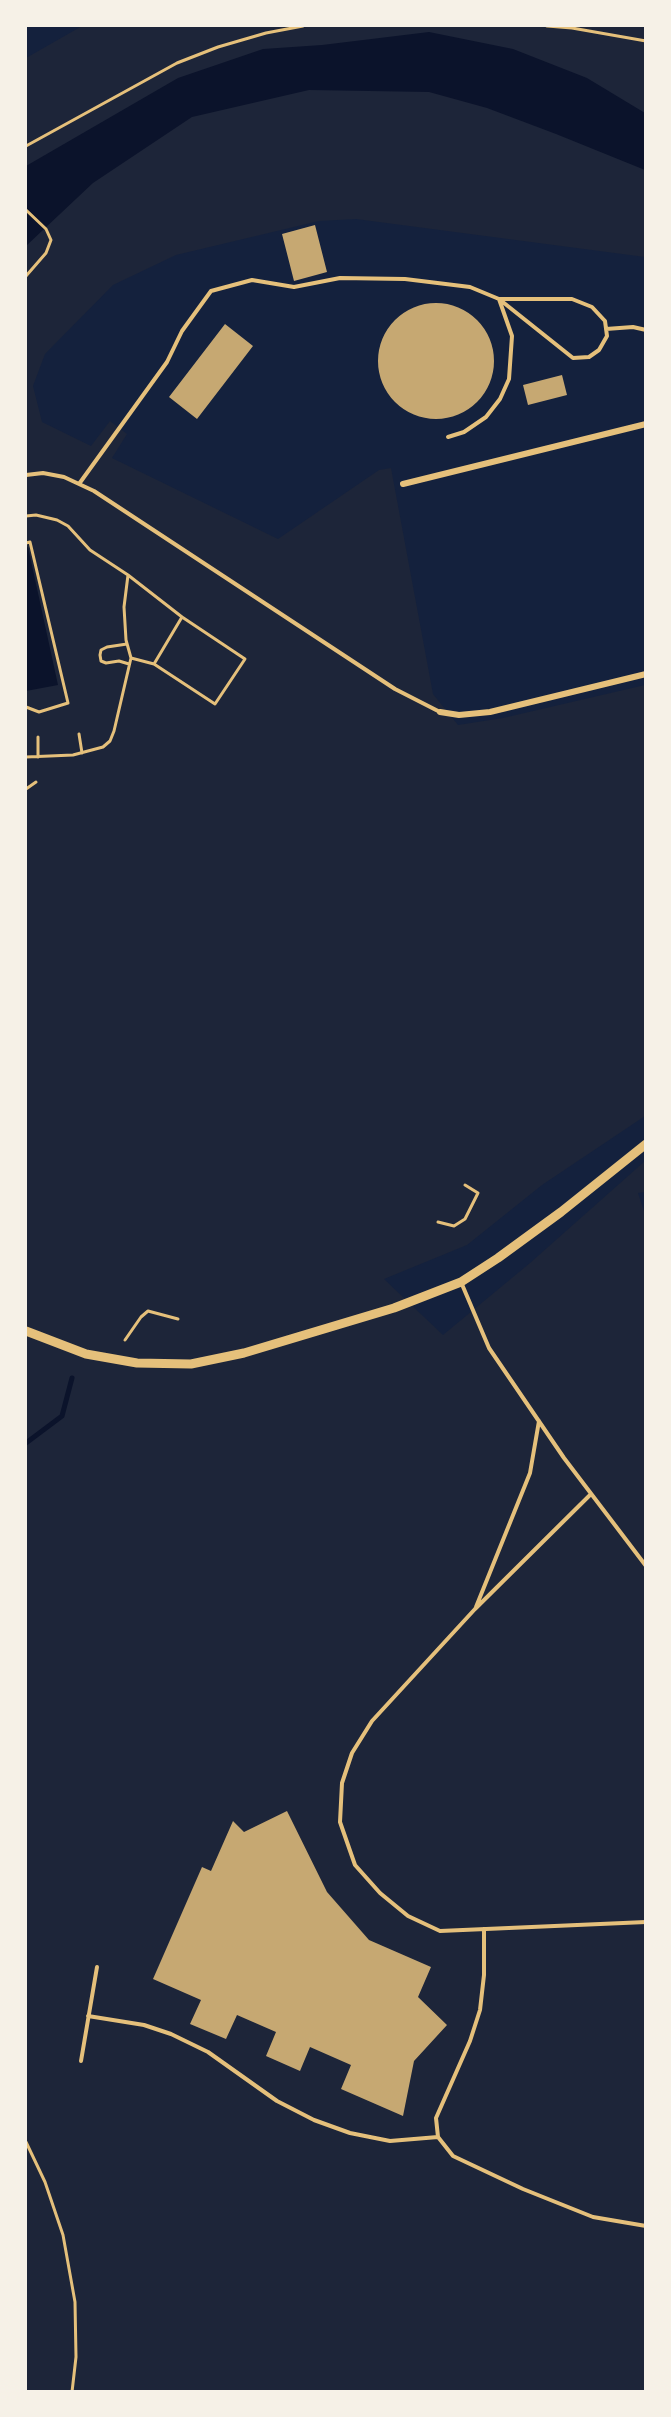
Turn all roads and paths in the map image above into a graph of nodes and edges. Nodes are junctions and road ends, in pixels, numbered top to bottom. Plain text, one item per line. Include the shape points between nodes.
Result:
1 (303, 26) edge
2 (547, 26) edge
3 (645, 41) edge
4 (26, 146) edge
5 (26, 210) edge
6 (26, 276) edge
7 (499, 299) junction
8 (606, 329) junction
9 (645, 330) edge
10 (645, 424) edge
11 (448, 437) dead end
12 (26, 475) edge
13 (79, 484) junction
14 (403, 484) dead end
15 (26, 516) edge
16 (26, 543) edge
17 (128, 575) junction
18 (182, 618) junction
19 (127, 644) junction
20 (131, 658) junction
21 (129, 664) junction
22 (154, 664) junction
23 (645, 674) edge
24 (26, 706) edge
25 (440, 712) joint
26 (79, 734) dead end
27 (38, 737) dead end
28 (82, 753) junction
29 (26, 757) edge
30 (38, 757) junction
31 (36, 782) dead end
32 (26, 789) edge
33 (645, 1144) edge
34 (465, 1185) dead end
35 (438, 1222) dead end
36 (461, 1282) junction
37 (178, 1318) dead end
38 (26, 1331) edge
39 (125, 1340) dead end
40 (539, 1421) junction
41 (591, 1494) junction
42 (645, 1566) edge
43 (475, 1609) junction
44 (645, 1922) edge
45 (484, 1929) junction
46 (96, 1967) dead end
47 (88, 2016) junction
48 (81, 2061) dead end
49 (438, 2137) junction
50 (26, 2142) edge
51 (645, 2226) edge
52 (72, 2391) edge

1 - 4 path via 218,47 177,63
2 - 3 path
5 - 6 path via 46,229 51,240 46,253
7 - 8 lane via 572,299 592,307 605,321
7 - 8 lane via 573,358 589,357 599,350
7 - 11 lane via 512,336 509,379 486,417 464,432
7 - 13 lane via 470,287 405,279 340,278 294,287 252,280 211,291 182,331 167,362
8 - 9 lane
10 - 14 street
12 - 13 lane via 43,473
13 - 25 lane via 395,689
15 - 17 path via 57,520 68,526 90,550
16 - 24 path via 30,542 68,703 39,712
17 - 18 path
17 - 19 path via 124,607
18 - 22 path
18 - 22 path via 245,659 215,704
19 - 20 path
19 - 21 path via 107,647 100,655 106,663
20 - 21 path
20 - 22 path
21 - 28 path via 110,741
23 - 25 street via 490,712
26 - 28 path
27 - 30 path
28 - 30 path
29 - 30 path
31 - 32 path
33 - 36 street via 534,1232
34 - 35 path via 478,1193 465,1219 454,1226
36 - 38 street via 383,1311 244,1353 191,1364 137,1363 86,1354
36 - 40 lane via 489,1348
37 - 39 path via 148,1311
40 - 41 lane
40 - 43 lane via 530,1473
41 - 42 lane
41 - 43 lane
43 - 45 lane via 372,1721 352,1753 342,1783 340,1822 355,1865 408,1916 440,1931
44 - 45 lane
45 - 49 lane via 480,2010 436,2118
46 - 47 lane
47 - 48 lane
47 - 49 lane via 144,2025 171,2034 208,2052 277,2101 350,2133 390,2141
49 - 51 lane via 453,2156 524,2189 593,2217
50 - 52 path via 63,2235 75,2302

